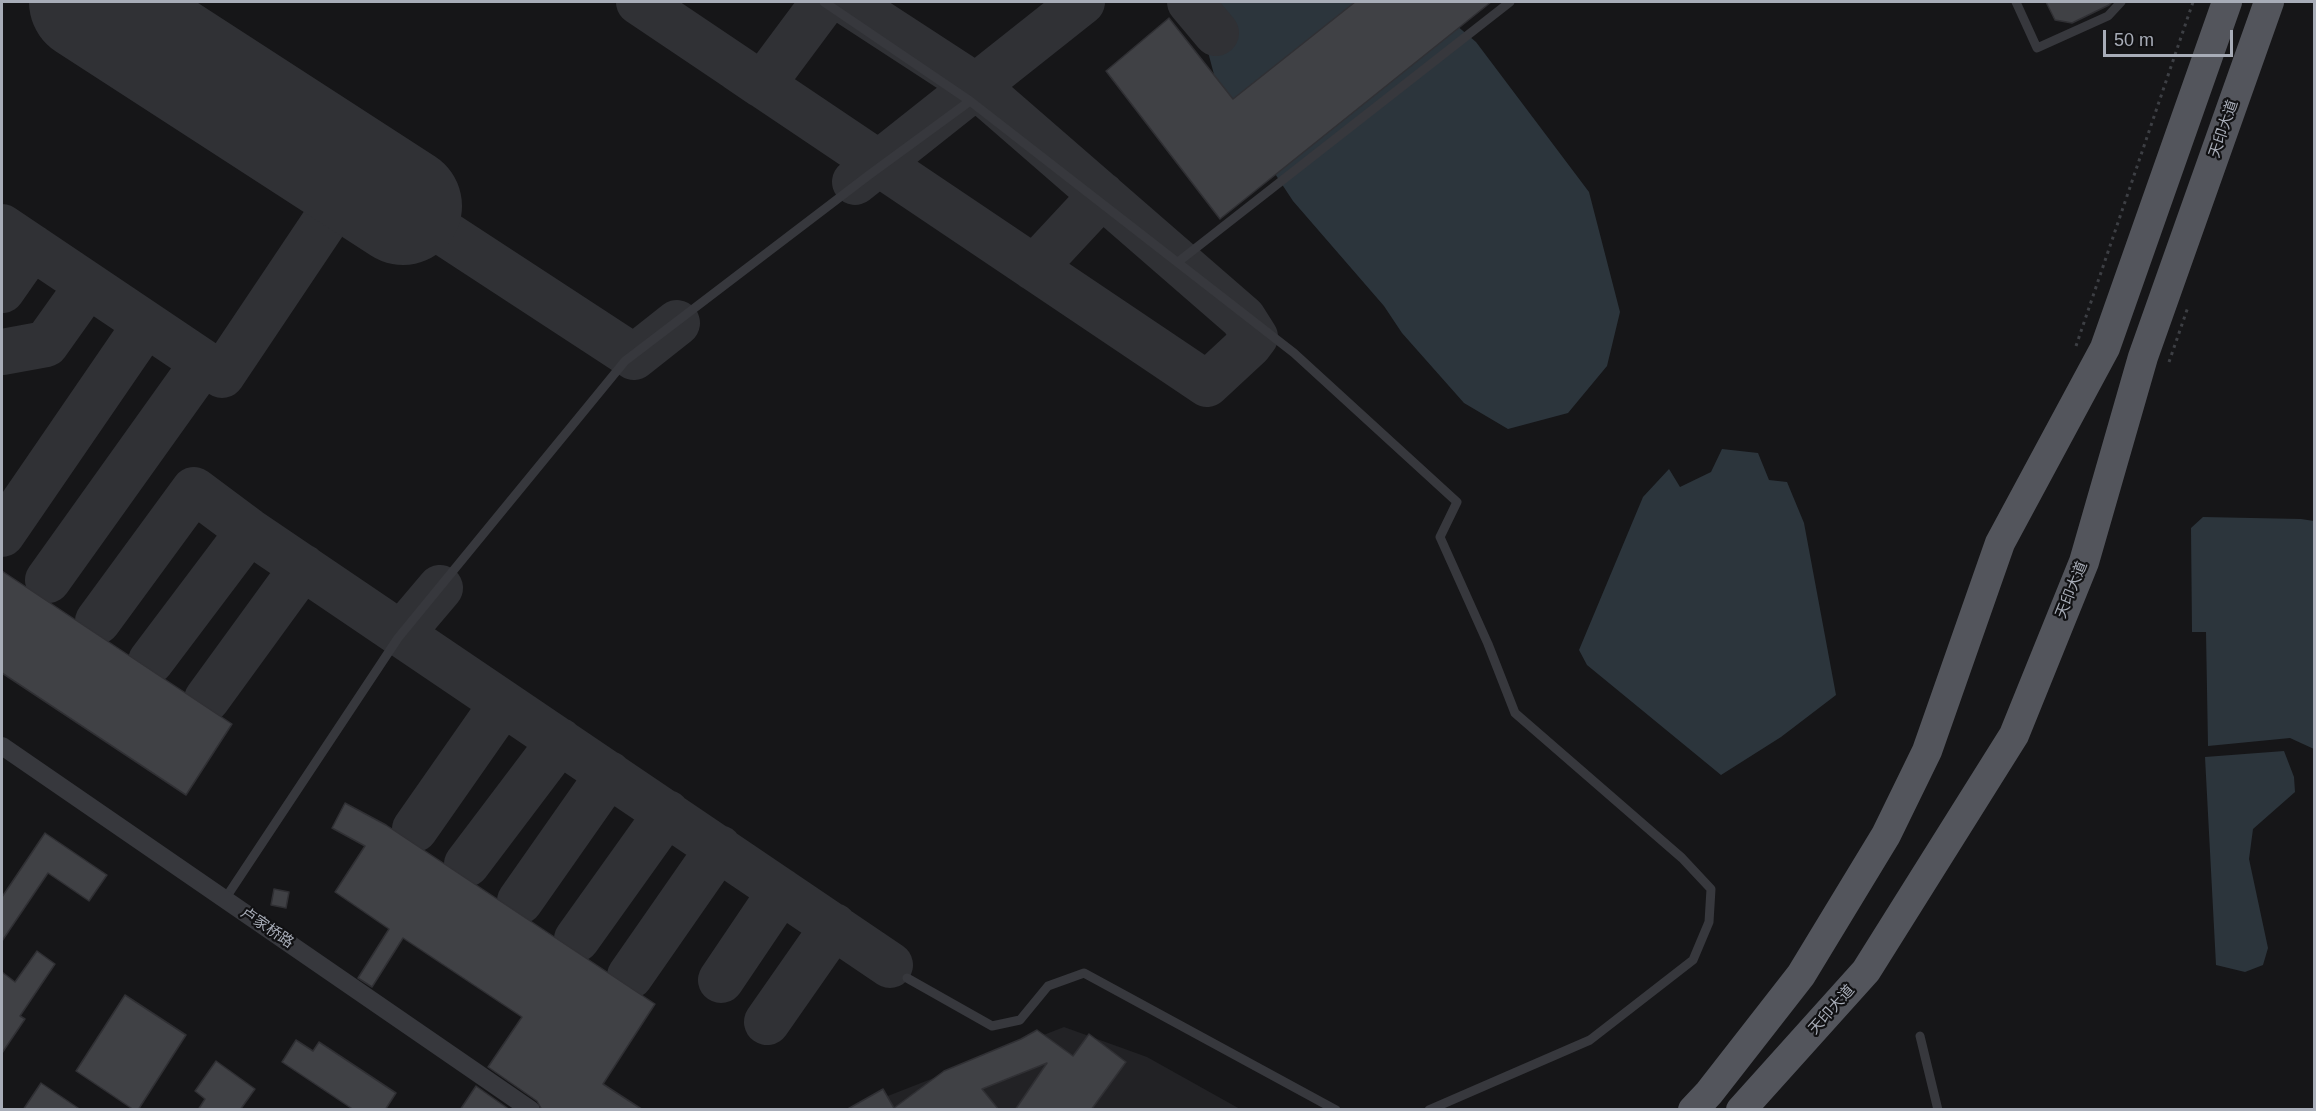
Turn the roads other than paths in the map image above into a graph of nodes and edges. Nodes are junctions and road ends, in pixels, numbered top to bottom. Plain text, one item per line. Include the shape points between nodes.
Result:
1 (824, 2) edge
2 (1510, 2) edge
3 (2016, 2) edge
4 (2121, 2) edge
5 (2227, 2) edge
6 (2269, 2) edge
7 (970, 101) junction
8 (1178, 262) junction
9 (2, 746) edge
10 (225, 899) junction
11 (907, 978) dead end
12 (1920, 1036) dead end
13 (531, 1110) edge
14 (1336, 1110) edge
15 (1429, 1110) edge
16 (1693, 1110) edge
17 (1741, 1110) edge
18 (1938, 1110) edge

1 - 7 lane
2 - 8 lane
3 - 4 lane via 2037,48 2108,16
5 - 16 main road via 2104,348 2000,543 1927,750 1886,835 1801,975
6 - 17 main road, 天印大道 via 2143,357 2084,562 2014,735 1866,971
7 - 8 lane
7 - 10 lane via 625,361 398,638
8 - 15 lane via 1294,353 1457,502 1440,537 1515,713 1682,858 1711,890 1709,922 1693,960 1590,1040
9 - 10 street, 卢家桥路
10 - 13 street, 卢家桥路
11 - 14 lane via 992,1026 1020,1020 1048,986 1084,974
12 - 18 lane

